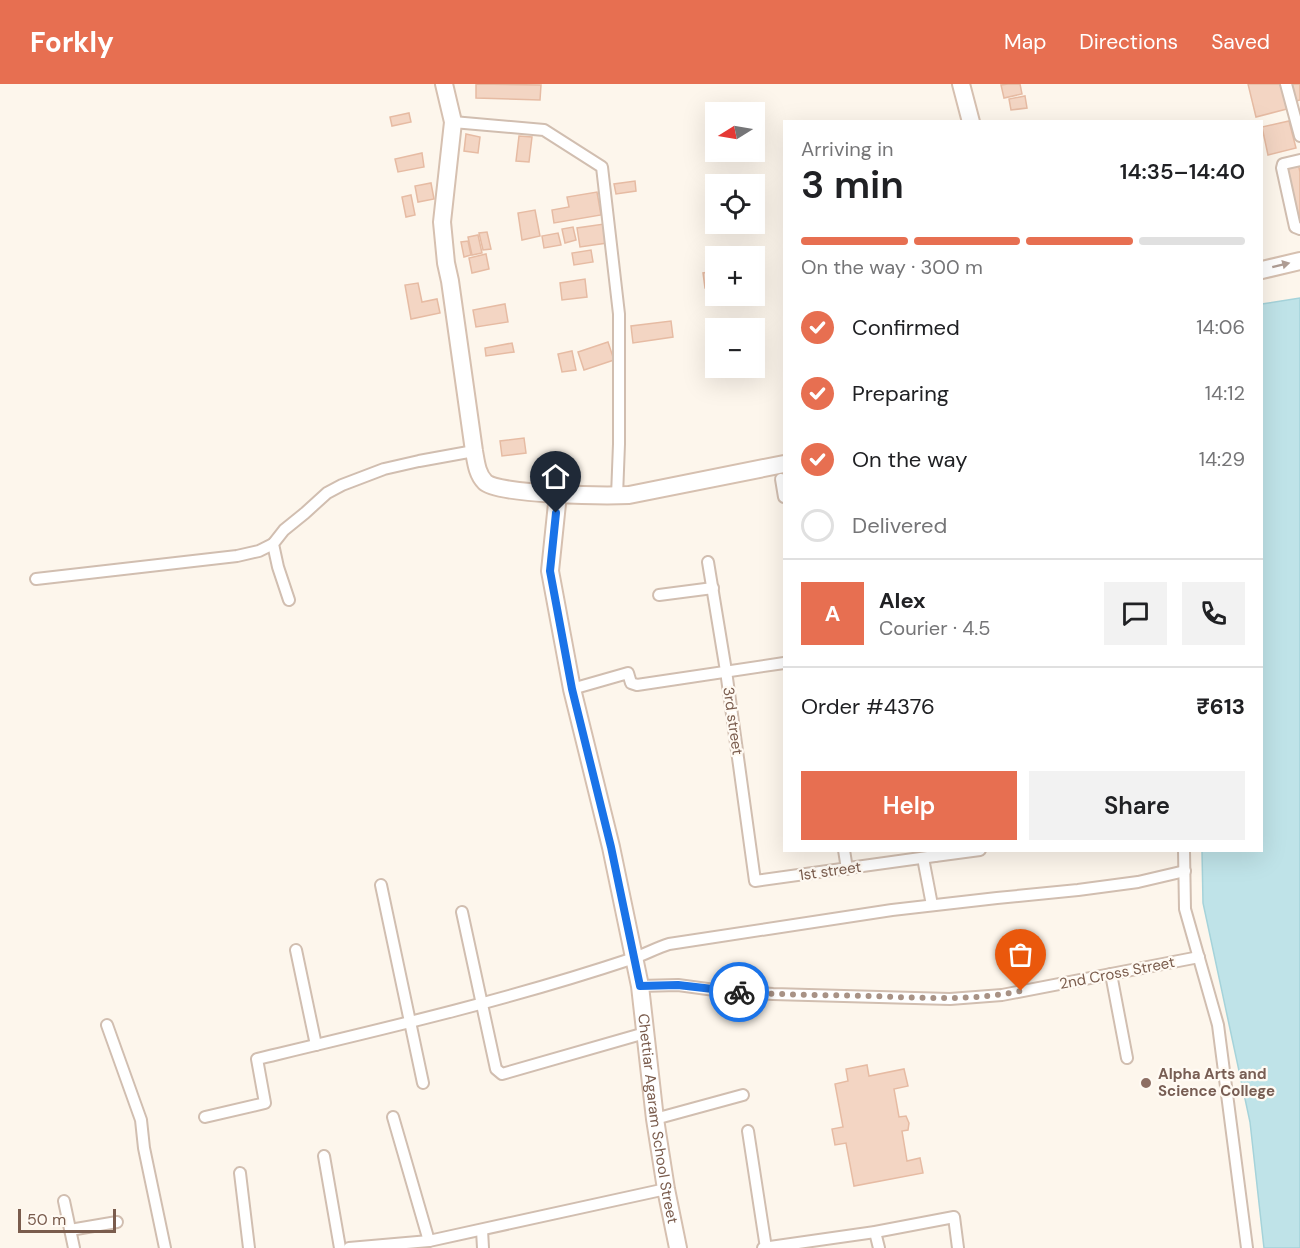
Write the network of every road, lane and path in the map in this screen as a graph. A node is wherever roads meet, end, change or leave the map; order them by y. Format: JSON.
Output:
{"nodes":[{"id":1,"x":444,"y":84,"type":"edge"},
{"id":2,"x":961,"y":84,"type":"edge"},
{"id":3,"x":1286,"y":84,"type":"edge"},
{"id":4,"x":970,"y":120,"type":"edge"},
{"id":5,"x":453,"y":122,"type":"junction"},
{"id":6,"x":1300,"y":136,"type":"edge"},
{"id":7,"x":1300,"y":160,"type":"edge"},
{"id":8,"x":1300,"y":229,"type":"edge"},
{"id":9,"x":1300,"y":261,"type":"edge"},
{"id":10,"x":1263,"y":270,"type":"edge"},
{"id":11,"x":474,"y":451,"type":"junction"},
{"id":12,"x":783,"y":471,"type":"edge"},
{"id":13,"x":558,"y":494,"type":"junction"},
{"id":14,"x":617,"y":496,"type":"junction"},
{"id":15,"x":273,"y":544,"type":"junction"},
{"id":16,"x":708,"y":562,"type":"dead end"},
{"id":17,"x":36,"y":579,"type":"dead end"},
{"id":18,"x":713,"y":588,"type":"junction"},
{"id":19,"x":659,"y":595,"type":"dead end"},
{"id":20,"x":288,"y":600,"type":"dead end"},
{"id":21,"x":783,"y":663,"type":"edge"},
{"id":22,"x":726,"y":672,"type":"junction"},
{"id":23,"x":572,"y":689,"type":"junction"},
{"id":24,"x":844,"y":852,"type":"edge"},
{"id":25,"x":949,"y":852,"type":"edge"},
{"id":26,"x":1184,"y":852,"type":"edge"},
{"id":27,"x":934,"y":853,"type":"edge"},
{"id":28,"x":923,"y":858,"type":"junction"},
{"id":29,"x":847,"y":868,"type":"junction"},
{"id":30,"x":1185,"y":871,"type":"junction"},
{"id":31,"x":755,"y":880,"type":"joint"},
{"id":32,"x":381,"y":885,"type":"dead end"},
{"id":33,"x":932,"y":905,"type":"junction"},
{"id":34,"x":462,"y":912,"type":"dead end"},
{"id":35,"x":296,"y":950,"type":"dead end"},
{"id":36,"x":1199,"y":957,"type":"junction"},
{"id":37,"x":634,"y":958,"type":"junction"},
{"id":38,"x":1111,"y":974,"type":"junction"},
{"id":39,"x":640,"y":986,"type":"junction"},
{"id":40,"x":482,"y":1005,"type":"junction"},
{"id":41,"x":410,"y":1022,"type":"junction"},
{"id":42,"x":107,"y":1025,"type":"dead end"},
{"id":43,"x":645,"y":1033,"type":"junction"},
{"id":44,"x":316,"y":1045,"type":"junction"},
{"id":45,"x":1127,"y":1058,"type":"dead end"},
{"id":46,"x":423,"y":1083,"type":"dead end"},
{"id":47,"x":743,"y":1095,"type":"dead end"},
{"id":48,"x":205,"y":1117,"type":"dead end"},
{"id":49,"x":393,"y":1117,"type":"dead end"},
{"id":50,"x":655,"y":1119,"type":"junction"},
{"id":51,"x":748,"y":1131,"type":"dead end"},
{"id":52,"x":324,"y":1156,"type":"dead end"},
{"id":53,"x":240,"y":1173,"type":"dead end"},
{"id":54,"x":666,"y":1189,"type":"junction"},
{"id":55,"x":64,"y":1201,"type":"dead end"},
{"id":56,"x":117,"y":1222,"type":"dead end"},
{"id":57,"x":70,"y":1230,"type":"junction"},
{"id":58,"x":482,"y":1230,"type":"junction"},
{"id":59,"x":876,"y":1232,"type":"junction"},
{"id":60,"x":429,"y":1241,"type":"junction"},
{"id":61,"x":399,"y":1246,"type":"edge"},
{"id":62,"x":74,"y":1248,"type":"edge"},
{"id":63,"x":165,"y":1248,"type":"edge"},
{"id":64,"x":249,"y":1248,"type":"edge"},
{"id":65,"x":340,"y":1248,"type":"edge"},
{"id":66,"x":349,"y":1248,"type":"edge"},
{"id":67,"x":483,"y":1248,"type":"edge"},
{"id":68,"x":678,"y":1248,"type":"edge"},
{"id":69,"x":765,"y":1248,"type":"edge"},
{"id":70,"x":879,"y":1248,"type":"edge"},
{"id":71,"x":958,"y":1248,"type":"edge"},
{"id":72,"x":1247,"y":1248,"type":"edge"}],
"edges":[{"from":1,"to":5,"type":"street"},
{"from":2,"to":4,"type":"street"},
{"from":3,"to":6,"type":"street"},
{"from":5,"to":11,"type":"street"},
{"from":5,"to":14,"type":"street"},
{"from":7,"to":8,"type":"street"},
{"from":10,"to":9,"type":"street","one_way":true},
{"from":11,"to":13,"type":"street"},
{"from":11,"to":15,"type":"street"},
{"from":12,"to":14,"type":"street"},
{"from":13,"to":14,"type":"street"},
{"from":13,"to":23,"type":"street","name":"Chettiar Agaram School Street"},
{"from":15,"to":17,"type":"street"},
{"from":15,"to":20,"type":"street"},
{"from":16,"to":18,"type":"street","name":"3rd street"},
{"from":18,"to":19,"type":"street"},
{"from":18,"to":22,"type":"street","name":"3rd street"},
{"from":21,"to":22,"type":"street"},
{"from":22,"to":23,"type":"street"},
{"from":22,"to":31,"type":"street","name":"3rd street"},
{"from":23,"to":37,"type":"street","name":"Chettiar Agaram School Street"},
{"from":24,"to":29,"type":"street"},
{"from":25,"to":27,"type":"street","name":"1st street"},
{"from":26,"to":30,"type":"street"},
{"from":27,"to":28,"type":"street","name":"1st street"},
{"from":28,"to":29,"type":"street","name":"1st street"},
{"from":28,"to":33,"type":"street"},
{"from":29,"to":31,"type":"street","name":"1st street"},
{"from":30,"to":33,"type":"street"},
{"from":30,"to":36,"type":"street"},
{"from":32,"to":41,"type":"street"},
{"from":33,"to":37,"type":"street"},
{"from":34,"to":40,"type":"street"},
{"from":35,"to":44,"type":"street"},
{"from":36,"to":38,"type":"street","name":"2nd Cross Street"},
{"from":36,"to":72,"type":"street"},
{"from":37,"to":39,"type":"street","name":"Chettiar Agaram School Street"},
{"from":37,"to":40,"type":"street"},
{"from":38,"to":39,"type":"street","name":"2nd Cross Street"},
{"from":38,"to":45,"type":"street"},
{"from":39,"to":43,"type":"street","name":"Chettiar Agaram School Street"},
{"from":40,"to":41,"type":"street"},
{"from":40,"to":43,"type":"street"},
{"from":41,"to":44,"type":"street"},
{"from":41,"to":46,"type":"street"},
{"from":42,"to":63,"type":"street"},
{"from":43,"to":50,"type":"street","name":"Chettiar Agaram School Street"},
{"from":44,"to":48,"type":"street"},
{"from":47,"to":50,"type":"street"},
{"from":49,"to":60,"type":"street"},
{"from":50,"to":54,"type":"street","name":"Chettiar Agaram School Street"},
{"from":51,"to":69,"type":"street"},
{"from":52,"to":65,"type":"street"},
{"from":53,"to":64,"type":"street"},
{"from":54,"to":58,"type":"street"},
{"from":54,"to":68,"type":"street","name":"Chettiar Agaram School Street"},
{"from":55,"to":57,"type":"street"},
{"from":56,"to":57,"type":"street"},
{"from":57,"to":62,"type":"street"},
{"from":58,"to":60,"type":"street"},
{"from":58,"to":67,"type":"street"},
{"from":59,"to":69,"type":"street"},
{"from":59,"to":70,"type":"street"},
{"from":59,"to":71,"type":"street"},
{"from":60,"to":61,"type":"street"},
{"from":61,"to":66,"type":"street"}]}
